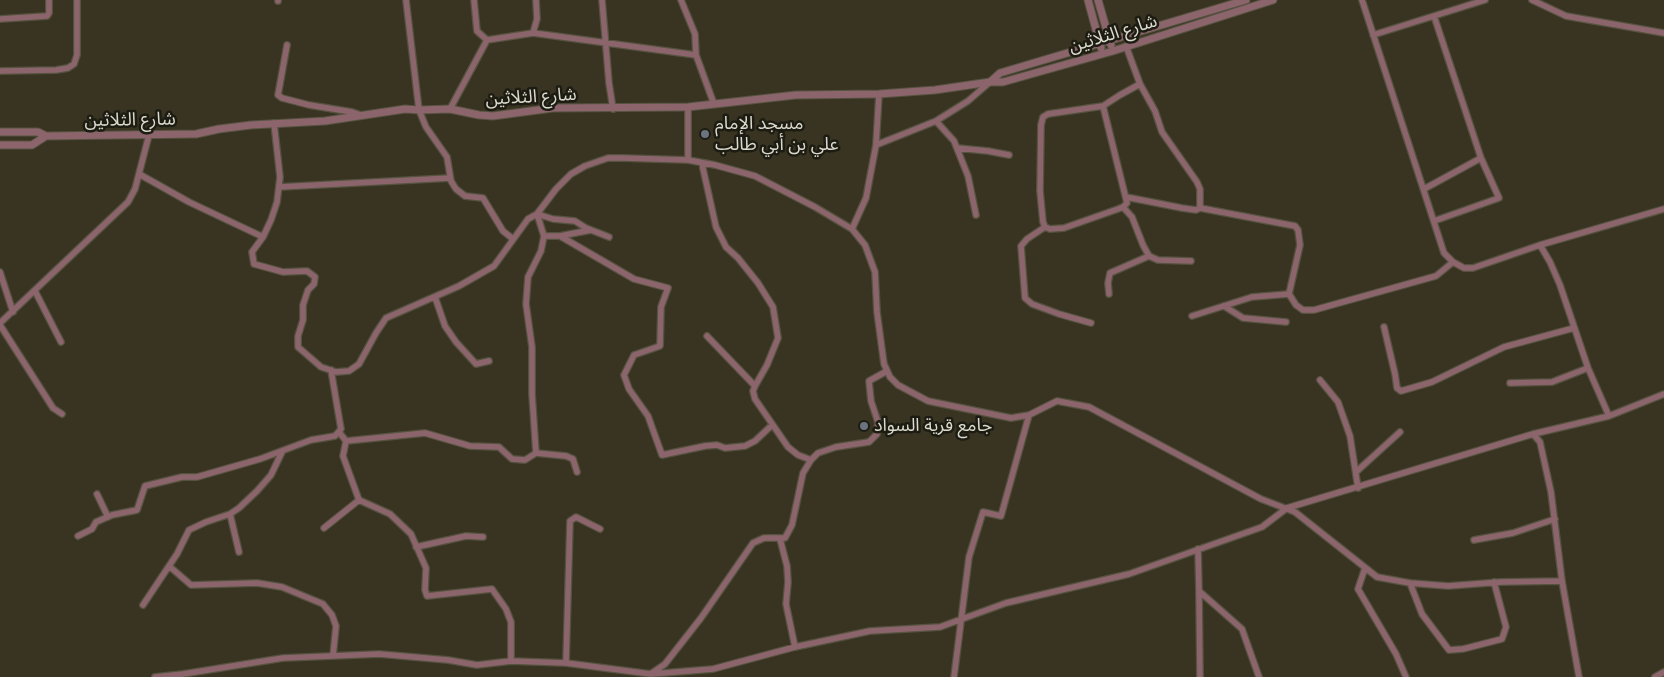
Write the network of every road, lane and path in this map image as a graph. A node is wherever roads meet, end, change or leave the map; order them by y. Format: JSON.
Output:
{"nodes":[{"id":1,"x":49,"y":0,"type":"edge"},
{"id":2,"x":77,"y":0,"type":"edge"},
{"id":3,"x":406,"y":0,"type":"edge"},
{"id":4,"x":474,"y":0,"type":"edge"},
{"id":5,"x":536,"y":0,"type":"edge"},
{"id":6,"x":602,"y":0,"type":"edge"},
{"id":7,"x":681,"y":0,"type":"edge"},
{"id":8,"x":1088,"y":0,"type":"edge"},
{"id":9,"x":1098,"y":0,"type":"edge"},
{"id":10,"x":1273,"y":0,"type":"edge"},
{"id":11,"x":1362,"y":0,"type":"edge"},
{"id":12,"x":1485,"y":0,"type":"edge"},
{"id":13,"x":1532,"y":0,"type":"edge"},
{"id":14,"x":1243,"y":3,"type":"edge"},
{"id":15,"x":1434,"y":16,"type":"junction"},
{"id":16,"x":0,"y":20,"type":"edge"},
{"id":17,"x":533,"y":33,"type":"junction"},
{"id":18,"x":1664,"y":33,"type":"edge"},
{"id":19,"x":1373,"y":35,"type":"junction"},
{"id":20,"x":487,"y":40,"type":"junction"},
{"id":21,"x":1110,"y":41,"type":"junction"},
{"id":22,"x":606,"y":44,"type":"junction"},
{"id":23,"x":1100,"y":44,"type":"junction"},
{"id":24,"x":287,"y":45,"type":"dead end"},
{"id":25,"x":1126,"y":46,"type":"junction"},
{"id":26,"x":1113,"y":51,"type":"junction"},
{"id":27,"x":1103,"y":53,"type":"junction"},
{"id":28,"x":696,"y":55,"type":"junction"},
{"id":29,"x":0,"y":71,"type":"edge"},
{"id":30,"x":990,"y":82,"type":"junction"},
{"id":31,"x":1140,"y":84,"type":"junction"},
{"id":32,"x":878,"y":94,"type":"junction"},
{"id":33,"x":714,"y":104,"type":"junction"},
{"id":34,"x":1103,"y":106,"type":"junction"},
{"id":35,"x":688,"y":107,"type":"junction"},
{"id":36,"x":613,"y":108,"type":"junction"},
{"id":37,"x":450,"y":109,"type":"junction"},
{"id":38,"x":419,"y":110,"type":"junction"},
{"id":39,"x":363,"y":115,"type":"junction"},
{"id":40,"x":936,"y":121,"type":"junction"},
{"id":41,"x":274,"y":123,"type":"junction"},
{"id":42,"x":0,"y":132,"type":"edge"},
{"id":43,"x":149,"y":135,"type":"junction"},
{"id":44,"x":46,"y":136,"type":"junction"},
{"id":45,"x":0,"y":145,"type":"edge"},
{"id":46,"x":876,"y":145,"type":"junction"},
{"id":47,"x":957,"y":148,"type":"junction"},
{"id":48,"x":1009,"y":155,"type":"dead end"},
{"id":49,"x":1481,"y":158,"type":"junction"},
{"id":50,"x":688,"y":160,"type":"junction"},
{"id":51,"x":702,"y":164,"type":"junction"},
{"id":52,"x":140,"y":174,"type":"junction"},
{"id":53,"x":450,"y":178,"type":"junction"},
{"id":54,"x":279,"y":187,"type":"junction"},
{"id":55,"x":1424,"y":189,"type":"junction"},
{"id":56,"x":1126,"y":197,"type":"junction"},
{"id":57,"x":1124,"y":207,"type":"junction"},
{"id":58,"x":1200,"y":208,"type":"junction"},
{"id":59,"x":1664,"y":209,"type":"edge"},
{"id":60,"x":537,"y":214,"type":"junction"},
{"id":61,"x":976,"y":215,"type":"dead end"},
{"id":62,"x":1434,"y":220,"type":"junction"},
{"id":63,"x":1046,"y":227,"type":"junction"},
{"id":64,"x":852,"y":229,"type":"junction"},
{"id":65,"x":591,"y":230,"type":"junction"},
{"id":66,"x":544,"y":236,"type":"junction"},
{"id":67,"x":560,"y":236,"type":"junction"},
{"id":68,"x":263,"y":237,"type":"junction"},
{"id":69,"x":610,"y":237,"type":"dead end"},
{"id":70,"x":513,"y":239,"type":"junction"},
{"id":71,"x":1540,"y":245,"type":"junction"},
{"id":72,"x":1149,"y":256,"type":"junction"},
{"id":73,"x":1191,"y":261,"type":"dead end"},
{"id":74,"x":1453,"y":262,"type":"junction"},
{"id":75,"x":0,"y":272,"type":"edge"},
{"id":76,"x":36,"y":291,"type":"junction"},
{"id":77,"x":1109,"y":294,"type":"dead end"},
{"id":78,"x":1289,"y":294,"type":"junction"},
{"id":79,"x":435,"y":297,"type":"junction"},
{"id":80,"x":1224,"y":306,"type":"junction"},
{"id":81,"x":13,"y":312,"type":"junction"},
{"id":82,"x":1192,"y":316,"type":"dead end"},
{"id":83,"x":1286,"y":322,"type":"dead end"},
{"id":84,"x":1091,"y":323,"type":"dead end"},
{"id":85,"x":0,"y":324,"type":"edge"},
{"id":86,"x":1384,"y":327,"type":"dead end"},
{"id":87,"x":1574,"y":328,"type":"junction"},
{"id":88,"x":707,"y":336,"type":"dead end"},
{"id":89,"x":61,"y":342,"type":"dead end"},
{"id":90,"x":489,"y":361,"type":"dead end"},
{"id":91,"x":1588,"y":368,"type":"junction"},
{"id":92,"x":331,"y":370,"type":"junction"},
{"id":93,"x":887,"y":371,"type":"junction"},
{"id":94,"x":1320,"y":380,"type":"dead end"},
{"id":95,"x":1510,"y":383,"type":"dead end"},
{"id":96,"x":755,"y":386,"type":"junction"},
{"id":97,"x":1664,"y":394,"type":"edge"},
{"id":98,"x":62,"y":414,"type":"dead end"},
{"id":99,"x":1029,"y":414,"type":"junction"},
{"id":100,"x":1609,"y":416,"type":"junction"},
{"id":101,"x":772,"y":425,"type":"junction"},
{"id":102,"x":339,"y":432,"type":"junction"},
{"id":103,"x":1400,"y":432,"type":"dead end"},
{"id":104,"x":1533,"y":434,"type":"junction"},
{"id":105,"x":346,"y":441,"type":"junction"},
{"id":106,"x":282,"y":452,"type":"junction"},
{"id":107,"x":536,"y":453,"type":"junction"},
{"id":108,"x":811,"y":460,"type":"junction"},
{"id":109,"x":577,"y":472,"type":"dead end"},
{"id":110,"x":1356,"y":472,"type":"junction"},
{"id":111,"x":1358,"y":488,"type":"junction"},
{"id":112,"x":97,"y":494,"type":"dead end"},
{"id":113,"x":359,"y":500,"type":"junction"},
{"id":114,"x":1288,"y":508,"type":"junction"},
{"id":115,"x":230,"y":514,"type":"junction"},
{"id":116,"x":108,"y":517,"type":"junction"},
{"id":117,"x":1555,"y":519,"type":"junction"},
{"id":118,"x":324,"y":528,"type":"dead end"},
{"id":119,"x":600,"y":528,"type":"dead end"},
{"id":120,"x":78,"y":536,"type":"dead end"},
{"id":121,"x":483,"y":537,"type":"dead end"},
{"id":122,"x":780,"y":539,"type":"junction"},
{"id":123,"x":1474,"y":540,"type":"dead end"},
{"id":124,"x":416,"y":547,"type":"junction"},
{"id":125,"x":1198,"y":550,"type":"junction"},
{"id":126,"x":239,"y":552,"type":"dead end"},
{"id":127,"x":169,"y":566,"type":"junction"},
{"id":128,"x":1365,"y":568,"type":"junction"},
{"id":129,"x":1562,"y":581,"type":"junction"},
{"id":130,"x":1494,"y":582,"type":"junction"},
{"id":131,"x":1410,"y":583,"type":"junction"},
{"id":132,"x":1199,"y":591,"type":"junction"},
{"id":133,"x":143,"y":605,"type":"dead end"},
{"id":134,"x":962,"y":619,"type":"junction"},
{"id":135,"x":795,"y":647,"type":"junction"},
{"id":136,"x":334,"y":656,"type":"junction"},
{"id":137,"x":511,"y":661,"type":"junction"},
{"id":138,"x":566,"y":663,"type":"junction"},
{"id":139,"x":1664,"y":672,"type":"edge"},
{"id":140,"x":649,"y":675,"type":"edge"},
{"id":141,"x":155,"y":677,"type":"edge"},
{"id":142,"x":954,"y":677,"type":"edge"},
{"id":143,"x":1200,"y":677,"type":"edge"},
{"id":144,"x":1259,"y":677,"type":"edge"},
{"id":145,"x":1406,"y":677,"type":"edge"},
{"id":146,"x":1579,"y":677,"type":"edge"},
{"id":147,"x":1655,"y":677,"type":"edge"}],
"edges":[{"from":1,"to":16,"type":"street"},
{"from":2,"to":29,"type":"street"},
{"from":3,"to":38,"type":"street"},
{"from":4,"to":20,"type":"street"},
{"from":5,"to":17,"type":"street"},
{"from":6,"to":22,"type":"street"},
{"from":7,"to":28,"type":"street"},
{"from":8,"to":23,"type":"street"},
{"from":9,"to":21,"type":"street"},
{"from":10,"to":14,"type":"street","name":"شارع الثلاثين"},
{"from":11,"to":19,"type":"street"},
{"from":12,"to":15,"type":"street"},
{"from":13,"to":18,"type":"street"},
{"from":14,"to":21,"type":"street","name":"شارع الثلاثين"},
{"from":14,"to":25,"type":"street","name":"شارع الثلاثين"},
{"from":15,"to":19,"type":"street"},
{"from":15,"to":49,"type":"street"},
{"from":17,"to":20,"type":"street"},
{"from":17,"to":22,"type":"street"},
{"from":19,"to":55,"type":"street"},
{"from":20,"to":37,"type":"street"},
{"from":21,"to":23,"type":"street","name":"شارع الثلاثين"},
{"from":21,"to":26,"type":"street"},
{"from":22,"to":28,"type":"street"},
{"from":22,"to":36,"type":"street"},
{"from":23,"to":27,"type":"street"},
{"from":23,"to":30,"type":"street","name":"شارع الثلاثين"},
{"from":24,"to":39,"type":"street"},
{"from":25,"to":26,"type":"street","name":"شارع الثلاثين"},
{"from":25,"to":31,"type":"street"},
{"from":26,"to":27,"type":"street","name":"شارع الثلاثين"},
{"from":27,"to":30,"type":"street","name":"شارع الثلاثين"},
{"from":28,"to":33,"type":"street"},
{"from":30,"to":32,"type":"street","name":"شارع الثلاثين"},
{"from":30,"to":40,"type":"street"},
{"from":31,"to":34,"type":"street"},
{"from":31,"to":58,"type":"street"},
{"from":32,"to":33,"type":"street","name":"شارع الثلاثين"},
{"from":32,"to":46,"type":"street"},
{"from":33,"to":35,"type":"street","name":"شارع الثلاثين"},
{"from":34,"to":56,"type":"street"},
{"from":34,"to":63,"type":"street"},
{"from":35,"to":36,"type":"street","name":"شارع الثلاثين"},
{"from":35,"to":50,"type":"street"},
{"from":36,"to":37,"type":"street","name":"شارع الثلاثين"},
{"from":37,"to":38,"type":"street","name":"شارع الثلاثين"},
{"from":38,"to":39,"type":"street","name":"شارع الثلاثين"},
{"from":38,"to":53,"type":"street"},
{"from":39,"to":41,"type":"street","name":"شارع الثلاثين"},
{"from":40,"to":46,"type":"street"},
{"from":40,"to":47,"type":"street"},
{"from":41,"to":43,"type":"street","name":"شارع الثلاثين"},
{"from":41,"to":54,"type":"street"},
{"from":42,"to":44,"type":"street","name":"شارع الثلاثين"},
{"from":43,"to":44,"type":"street","name":"شارع الثلاثين"},
{"from":43,"to":52,"type":"street"},
{"from":44,"to":45,"type":"street","name":"شارع الثلاثين"},
{"from":46,"to":64,"type":"street"},
{"from":47,"to":48,"type":"street"},
{"from":47,"to":61,"type":"street"},
{"from":49,"to":55,"type":"street"},
{"from":49,"to":62,"type":"street"},
{"from":50,"to":51,"type":"street"},
{"from":50,"to":60,"type":"street"},
{"from":51,"to":64,"type":"street"},
{"from":51,"to":96,"type":"street"},
{"from":52,"to":68,"type":"street"},
{"from":52,"to":76,"type":"street"},
{"from":53,"to":54,"type":"street"},
{"from":53,"to":70,"type":"street"},
{"from":54,"to":68,"type":"street"},
{"from":55,"to":62,"type":"street"},
{"from":56,"to":57,"type":"street"},
{"from":56,"to":58,"type":"street"},
{"from":57,"to":63,"type":"street"},
{"from":57,"to":72,"type":"street"},
{"from":58,"to":78,"type":"street"},
{"from":59,"to":71,"type":"street"},
{"from":60,"to":65,"type":"street"},
{"from":60,"to":66,"type":"street"},
{"from":60,"to":70,"type":"street"},
{"from":62,"to":74,"type":"street"},
{"from":63,"to":84,"type":"street"},
{"from":64,"to":93,"type":"street"},
{"from":65,"to":67,"type":"street"},
{"from":65,"to":69,"type":"street"},
{"from":66,"to":67,"type":"street"},
{"from":66,"to":107,"type":"street"},
{"from":67,"to":101,"type":"street"},
{"from":68,"to":92,"type":"street"},
{"from":70,"to":79,"type":"street"},
{"from":71,"to":74,"type":"street"},
{"from":71,"to":87,"type":"street"},
{"from":72,"to":73,"type":"street"},
{"from":72,"to":77,"type":"street"},
{"from":74,"to":78,"type":"street"},
{"from":75,"to":81,"type":"street"},
{"from":76,"to":81,"type":"street"},
{"from":76,"to":89,"type":"street"},
{"from":78,"to":80,"type":"street"},
{"from":79,"to":90,"type":"street"},
{"from":79,"to":92,"type":"street"},
{"from":80,"to":82,"type":"street"},
{"from":80,"to":83,"type":"street"},
{"from":81,"to":85,"type":"street"},
{"from":85,"to":98,"type":"street"},
{"from":86,"to":87,"type":"street"},
{"from":87,"to":91,"type":"street"},
{"from":88,"to":96,"type":"street"},
{"from":91,"to":95,"type":"street"},
{"from":91,"to":100,"type":"street"},
{"from":92,"to":102,"type":"street"},
{"from":93,"to":99,"type":"street"},
{"from":93,"to":108,"type":"street"},
{"from":94,"to":110,"type":"street"},
{"from":96,"to":101,"type":"street"},
{"from":97,"to":100,"type":"street"},
{"from":99,"to":114,"type":"street"},
{"from":99,"to":134,"type":"street"},
{"from":100,"to":104,"type":"street"},
{"from":101,"to":108,"type":"street"},
{"from":102,"to":105,"type":"street"},
{"from":102,"to":106,"type":"street"},
{"from":103,"to":110,"type":"street"},
{"from":104,"to":111,"type":"street"},
{"from":104,"to":117,"type":"street"},
{"from":105,"to":107,"type":"street"},
{"from":105,"to":113,"type":"street"},
{"from":106,"to":115,"type":"street"},
{"from":106,"to":116,"type":"street"},
{"from":107,"to":109,"type":"street"},
{"from":108,"to":122,"type":"street"},
{"from":110,"to":111,"type":"street"},
{"from":111,"to":114,"type":"street"},
{"from":112,"to":116,"type":"street"},
{"from":113,"to":118,"type":"street"},
{"from":113,"to":124,"type":"street"},
{"from":114,"to":125,"type":"street"},
{"from":114,"to":128,"type":"street"},
{"from":115,"to":126,"type":"street"},
{"from":115,"to":127,"type":"street"},
{"from":116,"to":120,"type":"street"},
{"from":117,"to":123,"type":"street"},
{"from":117,"to":129,"type":"street"},
{"from":119,"to":138,"type":"street"},
{"from":121,"to":124,"type":"street"},
{"from":122,"to":135,"type":"street"},
{"from":122,"to":140,"type":"street"},
{"from":124,"to":137,"type":"street"},
{"from":125,"to":132,"type":"street"},
{"from":125,"to":134,"type":"street"},
{"from":127,"to":133,"type":"street"},
{"from":127,"to":136,"type":"street"},
{"from":128,"to":131,"type":"street"},
{"from":128,"to":145,"type":"street"},
{"from":129,"to":130,"type":"street"},
{"from":129,"to":146,"type":"street"},
{"from":130,"to":131,"type":"street"},
{"from":130,"to":131,"type":"street"},
{"from":132,"to":143,"type":"street"},
{"from":132,"to":144,"type":"street"},
{"from":134,"to":135,"type":"street"},
{"from":134,"to":142,"type":"street"},
{"from":135,"to":140,"type":"street"},
{"from":136,"to":137,"type":"street"},
{"from":136,"to":141,"type":"street"},
{"from":137,"to":138,"type":"street"},
{"from":138,"to":140,"type":"street"},
{"from":139,"to":147,"type":"street"}]}
